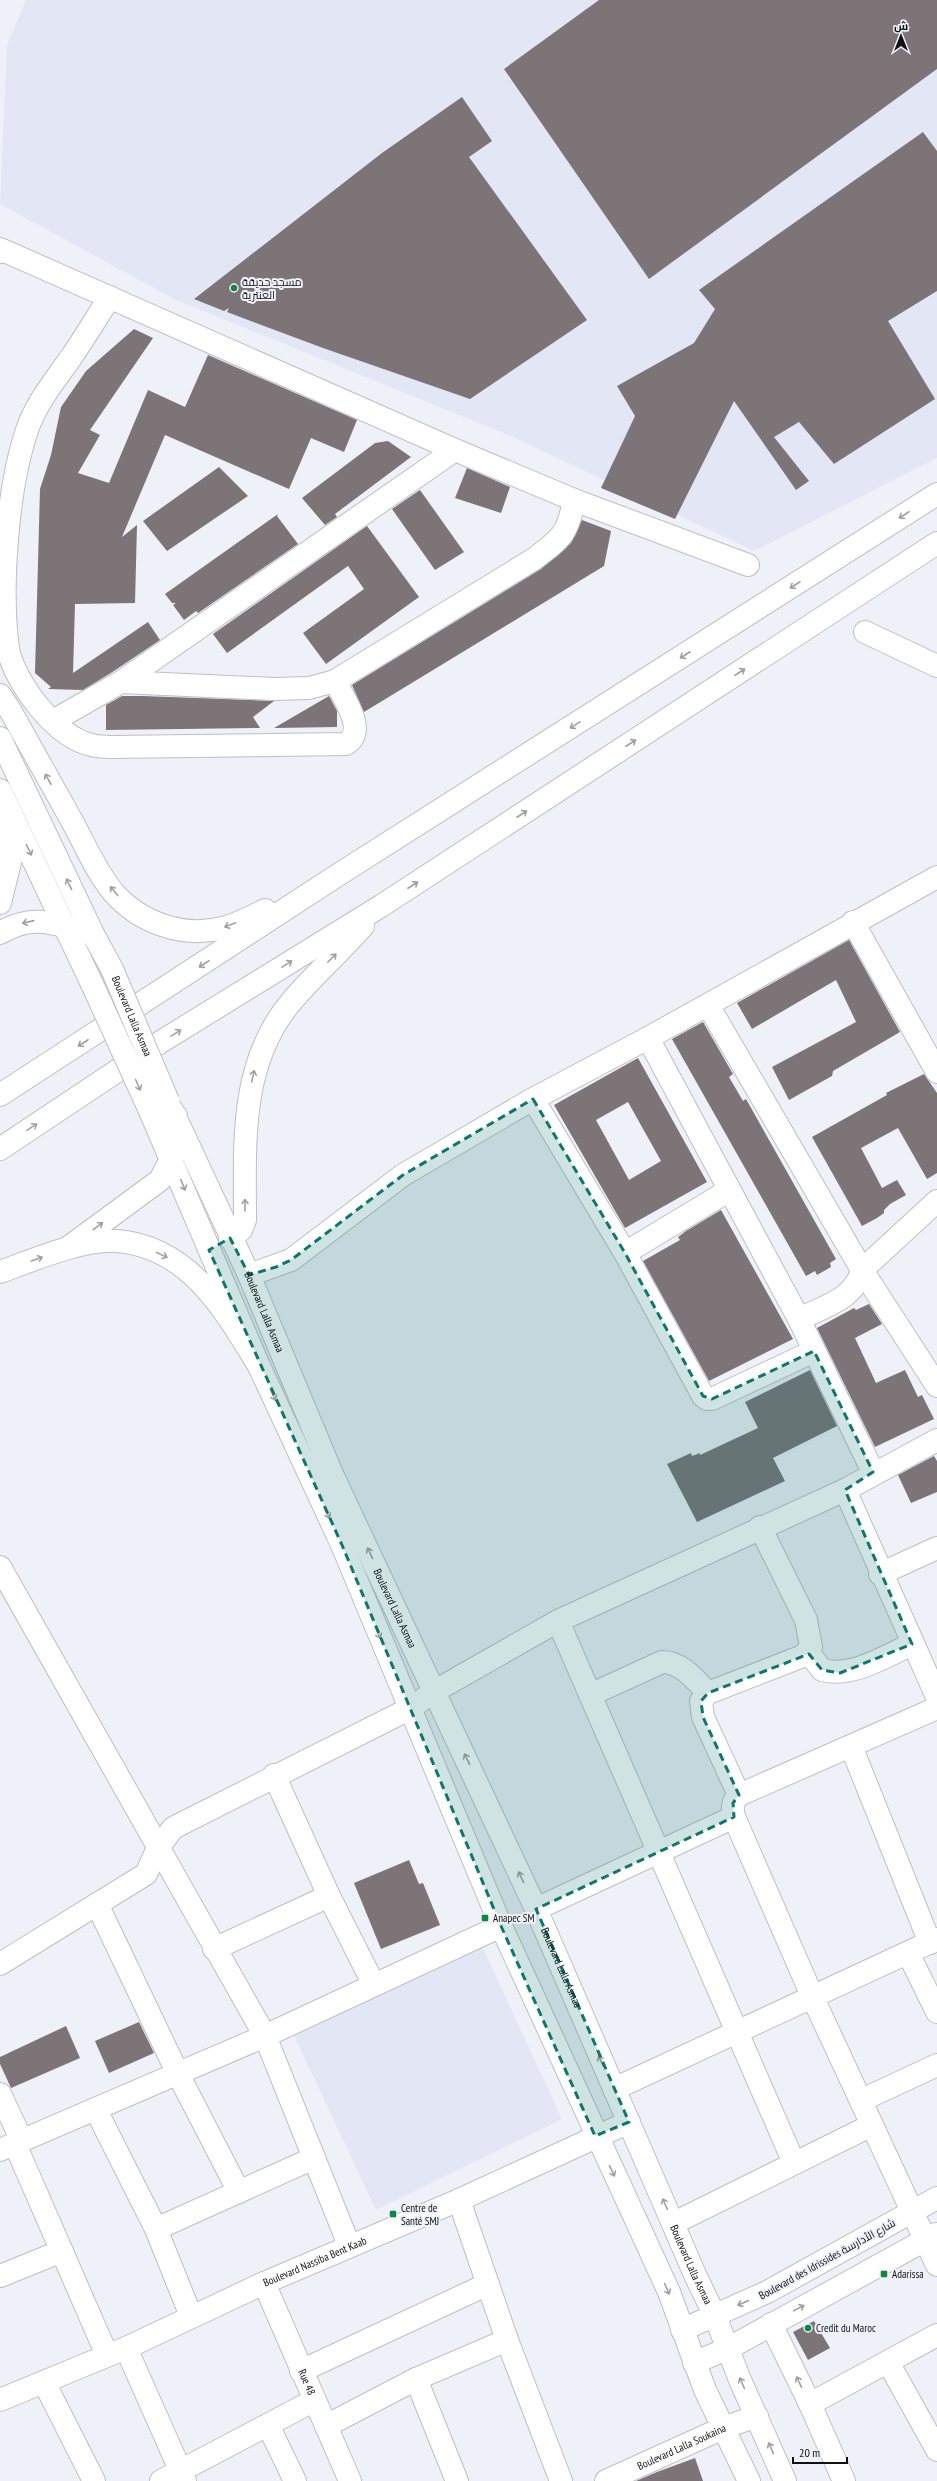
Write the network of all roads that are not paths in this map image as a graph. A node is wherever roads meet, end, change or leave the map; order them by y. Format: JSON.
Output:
{"nodes":[{"id":1,"x":1,"y":250,"type":"edge"},
{"id":2,"x":110,"y":297,"type":"junction"},
{"id":3,"x":455,"y":450,"type":"junction"},
{"id":4,"x":937,"y":494,"type":"edge"},
{"id":5,"x":574,"y":500,"type":"junction"},
{"id":6,"x":937,"y":543,"type":"edge"},
{"id":7,"x":748,"y":565,"type":"dead end"},
{"id":8,"x":865,"y":632,"type":"dead end"},
{"id":9,"x":937,"y":666,"type":"edge"},
{"id":10,"x":335,"y":681,"type":"junction"},
{"id":11,"x":121,"y":682,"type":"junction"},
{"id":12,"x":0,"y":695,"type":"edge"},
{"id":13,"x":53,"y":721,"type":"junction"},
{"id":14,"x":0,"y":738,"type":"edge"},
{"id":15,"x":0,"y":790,"type":"edge"},
{"id":16,"x":11,"y":814,"type":"junction"},
{"id":17,"x":342,"y":873,"type":"junction"},
{"id":18,"x":937,"y":877,"type":"edge"},
{"id":19,"x":0,"y":903,"type":"edge"},
{"id":20,"x":381,"y":906,"type":"junction"},
{"id":21,"x":853,"y":922,"type":"junction"},
{"id":22,"x":65,"y":927,"type":"junction"},
{"id":23,"x":0,"y":932,"type":"edge"},
{"id":24,"x":93,"y":934,"type":"junction"},
{"id":25,"x":708,"y":1005,"type":"junction"},
{"id":26,"x":648,"y":1038,"type":"junction"},
{"id":27,"x":937,"y":1072,"type":"edge"},
{"id":28,"x":0,"y":1096,"type":"edge"},
{"id":29,"x":533,"y":1099,"type":"junction"},
{"id":30,"x":165,"y":1110,"type":"junction"},
{"id":31,"x":0,"y":1149,"type":"edge"},
{"id":32,"x":172,"y":1157,"type":"junction"},
{"id":33,"x":728,"y":1191,"type":"junction"},
{"id":34,"x":937,"y":1202,"type":"edge"},
{"id":35,"x":230,"y":1238,"type":"junction"},
{"id":36,"x":67,"y":1248,"type":"junction"},
{"id":37,"x":209,"y":1250,"type":"junction"},
{"id":38,"x":625,"y":1253,"type":"junction"},
{"id":39,"x":862,"y":1270,"type":"junction"},
{"id":40,"x":0,"y":1272,"type":"edge"},
{"id":41,"x":249,"y":1275,"type":"junction"},
{"id":42,"x":799,"y":1319,"type":"junction"},
{"id":43,"x":814,"y":1350,"type":"junction"},
{"id":44,"x":259,"y":1366,"type":"junction"},
{"id":45,"x":937,"y":1386,"type":"edge"},
{"id":46,"x":937,"y":1440,"type":"edge"},
{"id":47,"x":873,"y":1472,"type":"junction"},
{"id":48,"x":844,"y":1490,"type":"junction"},
{"id":49,"x":760,"y":1527,"type":"junction"},
{"id":50,"x":936,"y":1550,"type":"edge"},
{"id":51,"x":0,"y":1567,"type":"edge"},
{"id":52,"x":880,"y":1574,"type":"junction"},
{"id":53,"x":558,"y":1621,"type":"junction"},
{"id":54,"x":912,"y":1644,"type":"junction"},
{"id":55,"x":808,"y":1652,"type":"junction"},
{"id":56,"x":435,"y":1691,"type":"junction"},
{"id":57,"x":708,"y":1693,"type":"junction"},
{"id":58,"x":590,"y":1696,"type":"junction"},
{"id":59,"x":937,"y":1696,"type":"edge"},
{"id":60,"x":937,"y":1708,"type":"edge"},
{"id":61,"x":409,"y":1709,"type":"junction"},
{"id":62,"x":851,"y":1746,"type":"junction"},
{"id":63,"x":274,"y":1775,"type":"junction"},
{"id":64,"x":739,"y":1795,"type":"junction"},
{"id":65,"x":734,"y":1817,"type":"junction"},
{"id":66,"x":158,"y":1848,"type":"junction"},
{"id":67,"x":658,"y":1852,"type":"junction"},
{"id":68,"x":329,"y":1896,"type":"junction"},
{"id":69,"x":98,"y":1904,"type":"junction"},
{"id":70,"x":536,"y":1909,"type":"junction"},
{"id":71,"x":501,"y":1926,"type":"junction"},
{"id":72,"x":934,"y":1941,"type":"edge"},
{"id":73,"x":214,"y":1950,"type":"junction"},
{"id":74,"x":908,"y":1953,"type":"junction"},
{"id":75,"x":0,"y":1964,"type":"edge"},
{"id":76,"x":374,"y":1985,"type":"junction"},
{"id":77,"x":813,"y":1998,"type":"junction"},
{"id":78,"x":937,"y":2012,"type":"edge"},
{"id":79,"x":738,"y":2033,"type":"junction"},
{"id":80,"x":265,"y":2036,"type":"junction"},
{"id":81,"x":937,"y":2065,"type":"edge"},
{"id":82,"x":178,"y":2074,"type":"junction"},
{"id":83,"x":614,"y":2089,"type":"junction"},
{"id":84,"x":0,"y":2094,"type":"edge"},
{"id":85,"x":862,"y":2100,"type":"junction"},
{"id":86,"x":96,"y":2110,"type":"junction"},
{"id":87,"x":630,"y":2122,"type":"junction"},
{"id":88,"x":872,"y":2124,"type":"junction"},
{"id":89,"x":595,"y":2136,"type":"junction"},
{"id":90,"x":12,"y":2145,"type":"edge"},
{"id":91,"x":314,"y":2158,"type":"junction"},
{"id":92,"x":794,"y":2163,"type":"junction"},
{"id":93,"x":240,"y":2192,"type":"junction"},
{"id":94,"x":937,"y":2198,"type":"edge"},
{"id":95,"x":459,"y":2200,"type":"junction"},
{"id":96,"x":911,"y":2212,"type":"junction"},
{"id":97,"x":674,"y":2223,"type":"junction"},
{"id":98,"x":156,"y":2229,"type":"junction"},
{"id":99,"x":930,"y":2237,"type":"edge"},
{"id":100,"x":349,"y":2245,"type":"junction"},
{"id":101,"x":62,"y":2251,"type":"junction"},
{"id":102,"x":937,"y":2264,"type":"edge"},
{"id":103,"x":0,"y":2276,"type":"edge"},
{"id":104,"x":264,"y":2283,"type":"junction"},
{"id":105,"x":488,"y":2284,"type":"junction"},
{"id":106,"x":191,"y":2316,"type":"junction"},
{"id":107,"x":715,"y":2316,"type":"junction"},
{"id":108,"x":771,"y":2324,"type":"junction"},
{"id":109,"x":682,"y":2330,"type":"junction"},
{"id":110,"x":937,"y":2335,"type":"edge"},
{"id":111,"x":507,"y":2340,"type":"junction"},
{"id":112,"x":729,"y":2348,"type":"junction"},
{"id":113,"x":117,"y":2352,"type":"junction"},
{"id":114,"x":888,"y":2362,"type":"junction"},
{"id":115,"x":694,"y":2364,"type":"junction"},
{"id":116,"x":301,"y":2371,"type":"junction"},
{"id":117,"x":416,"y":2379,"type":"junction"},
{"id":118,"x":44,"y":2382,"type":"junction"},
{"id":119,"x":0,"y":2400,"type":"edge"},
{"id":120,"x":313,"y":2401,"type":"junction"},
{"id":121,"x":810,"y":2404,"type":"junction"},
{"id":122,"x":757,"y":2416,"type":"junction"},
{"id":123,"x":268,"y":2425,"type":"junction"},
{"id":124,"x":326,"y":2426,"type":"junction"},
{"id":125,"x":723,"y":2428,"type":"junction"},
{"id":126,"x":937,"y":2450,"type":"edge"},
{"id":127,"x":183,"y":2476,"type":"edge"},
{"id":128,"x":94,"y":2481,"type":"edge"},
{"id":129,"x":161,"y":2481,"type":"edge"},
{"id":130,"x":295,"y":2481,"type":"edge"},
{"id":131,"x":350,"y":2481,"type":"edge"},
{"id":132,"x":457,"y":2481,"type":"edge"},
{"id":133,"x":561,"y":2481,"type":"edge"},
{"id":134,"x":606,"y":2481,"type":"edge"},
{"id":135,"x":749,"y":2481,"type":"edge"},
{"id":136,"x":785,"y":2481,"type":"edge"},
{"id":137,"x":844,"y":2481,"type":"edge"}],
"edges":[{"from":1,"to":2,"type":"main road"},
{"from":2,"to":3,"type":"main road"},
{"from":2,"to":13,"type":"main road"},
{"from":3,"to":5,"type":"main road"},
{"from":3,"to":11,"type":"main road"},
{"from":4,"to":17,"type":"main road","one_way":true},
{"from":5,"to":7,"type":"main road"},
{"from":5,"to":10,"type":"main road"},
{"from":20,"to":6,"type":"main road","one_way":true},
{"from":8,"to":9,"type":"main road"},
{"from":10,"to":11,"type":"main road"},
{"from":10,"to":13,"type":"main road"},
{"from":11,"to":13,"type":"main road"},
{"from":17,"to":12,"type":"main road","one_way":true},
{"from":24,"to":14,"type":"main road","name":"Boulevard Lalla Asmaa","one_way":true},
{"from":15,"to":16,"type":"main road","name":"Boulevard Lalla Asmaa"},
{"from":16,"to":19,"type":"main road"},
{"from":16,"to":22,"type":"main road","name":"Boulevard Lalla Asmaa","one_way":true},
{"from":17,"to":28,"type":"main road","one_way":true},
{"from":18,"to":21,"type":"main road"},
{"from":31,"to":20,"type":"main road","one_way":true},
{"from":35,"to":20,"type":"main road","one_way":true},
{"from":21,"to":25,"type":"main road"},
{"from":21,"to":27,"type":"main road"},
{"from":22,"to":23,"type":"main road","one_way":true},
{"from":22,"to":24,"type":"main road"},
{"from":22,"to":30,"type":"main road","name":"Boulevard Lalla Asmaa","one_way":true,"bridge":true},
{"from":24,"to":30,"type":"main road","name":"Boulevard Lalla Asmaa","bridge":true},
{"from":25,"to":26,"type":"main road"},
{"from":25,"to":39,"type":"main road"},
{"from":26,"to":29,"type":"main road"},
{"from":26,"to":33,"type":"main road"},
{"from":29,"to":38,"type":"main road"},
{"from":29,"to":41,"type":"main road"},
{"from":30,"to":32,"type":"main road","name":"Boulevard Lalla Asmaa"},
{"from":30,"to":35,"type":"main road","name":"Boulevard Lalla Asmaa"},
{"from":36,"to":32,"type":"main road","one_way":true},
{"from":32,"to":37,"type":"main road","name":"Boulevard Lalla Asmaa","one_way":true},
{"from":33,"to":38,"type":"main road"},
{"from":33,"to":42,"type":"main road"},
{"from":34,"to":39,"type":"main road"},
{"from":35,"to":37,"type":"main road"},
{"from":35,"to":41,"type":"main road","name":"Boulevard Lalla Asmaa"},
{"from":40,"to":36,"type":"main road","one_way":true},
{"from":36,"to":44,"type":"main road","one_way":true},
{"from":37,"to":44,"type":"main road","name":"Boulevard Lalla Asmaa"},
{"from":38,"to":43,"type":"main road"},
{"from":39,"to":42,"type":"main road"},
{"from":39,"to":45,"type":"main road"},
{"from":56,"to":41,"type":"main road","name":"Boulevard Lalla Asmaa","one_way":true},
{"from":42,"to":43,"type":"main road"},
{"from":43,"to":47,"type":"main road"},
{"from":44,"to":61,"type":"main road","name":"Boulevard Lalla Asmaa","one_way":true},
{"from":46,"to":47,"type":"main road"},
{"from":47,"to":48,"type":"main road"},
{"from":48,"to":49,"type":"main road"},
{"from":48,"to":52,"type":"main road"},
{"from":49,"to":53,"type":"main road"},
{"from":49,"to":55,"type":"main road"},
{"from":50,"to":52,"type":"main road"},
{"from":51,"to":66,"type":"main road"},
{"from":52,"to":54,"type":"main road"},
{"from":53,"to":56,"type":"main road"},
{"from":53,"to":58,"type":"main road"},
{"from":54,"to":55,"type":"main road"},
{"from":54,"to":59,"type":"main road"},
{"from":55,"to":57,"type":"main road"},
{"from":56,"to":61,"type":"main road"},
{"from":70,"to":56,"type":"main road","name":"Boulevard Lalla Asmaa","one_way":true},
{"from":57,"to":58,"type":"main road"},
{"from":57,"to":64,"type":"main road"},
{"from":58,"to":67,"type":"main road"},
{"from":60,"to":62,"type":"main road"},
{"from":61,"to":63,"type":"main road"},
{"from":61,"to":71,"type":"main road","name":"Boulevard Lalla Asmaa"},
{"from":62,"to":64,"type":"main road"},
{"from":62,"to":72,"type":"main road"},
{"from":63,"to":66,"type":"main road"},
{"from":63,"to":68,"type":"main road"},
{"from":64,"to":65,"type":"main road"},
{"from":65,"to":67,"type":"main road"},
{"from":65,"to":77,"type":"main road"},
{"from":66,"to":69,"type":"main road"},
{"from":66,"to":73,"type":"main road"},
{"from":67,"to":70,"type":"main road"},
{"from":67,"to":79,"type":"main road"},
{"from":68,"to":73,"type":"main road"},
{"from":68,"to":76,"type":"main road"},
{"from":69,"to":75,"type":"main road"},
{"from":69,"to":82,"type":"main road"},
{"from":83,"to":70,"type":"main road","name":"Boulevard Lalla Asmaa","one_way":true},
{"from":71,"to":76,"type":"main road"},
{"from":71,"to":89,"type":"main road","name":"Boulevard Lalla Asmaa"},
{"from":72,"to":74,"type":"main road"},
{"from":73,"to":80,"type":"main road"},
{"from":74,"to":77,"type":"main road"},
{"from":74,"to":78,"type":"main road"},
{"from":76,"to":80,"type":"main road"},
{"from":77,"to":79,"type":"main road"},
{"from":77,"to":85,"type":"main road"},
{"from":79,"to":83,"type":"main road"},
{"from":79,"to":92,"type":"main road"},
{"from":80,"to":82,"type":"main road"},
{"from":80,"to":91,"type":"main road"},
{"from":81,"to":85,"type":"main road"},
{"from":82,"to":86,"type":"main road"},
{"from":82,"to":93,"type":"main road"},
{"from":83,"to":87,"type":"main road","name":"Boulevard Lalla Asmaa"},
{"from":84,"to":90,"type":"main road"},
{"from":85,"to":88,"type":"main road"},
{"from":86,"to":90,"type":"main road"},
{"from":86,"to":98,"type":"main road"},
{"from":87,"to":89,"type":"main road","name":"Boulevard Nassiba Bent Kaab"},
{"from":97,"to":87,"type":"main road","name":"Boulevard Lalla Asmaa","one_way":true},
{"from":88,"to":92,"type":"main road"},
{"from":88,"to":96,"type":"main road"},
{"from":89,"to":95,"type":"main road","name":"Boulevard Nassiba Bent Kaab"},
{"from":89,"to":109,"type":"main road","name":"Boulevard Lalla Asmaa","one_way":true},
{"from":90,"to":101,"type":"main road"},
{"from":91,"to":93,"type":"main road"},
{"from":91,"to":100,"type":"main road"},
{"from":92,"to":97,"type":"main road"},
{"from":93,"to":98,"type":"main road"},
{"from":94,"to":96,"type":"main road","name":"Boulevard des Idrissides شارع الأدارسة"},
{"from":95,"to":100,"type":"main road","name":"Boulevard Nassiba Bent Kaab"},
{"from":95,"to":105,"type":"main road"},
{"from":96,"to":99,"type":"main road"},
{"from":96,"to":107,"type":"main road","name":"Boulevard des Idrissides شارع الأدارسة","one_way":true},
{"from":97,"to":107,"type":"main road","name":"Boulevard Lalla Asmaa"},
{"from":98,"to":106,"type":"main road"},
{"from":99,"to":102,"type":"main road"},
{"from":108,"to":99,"type":"main road","one_way":true},
{"from":100,"to":104,"type":"main road","name":"Boulevard Nassiba Bent Kaab"},
{"from":101,"to":103,"type":"main road"},
{"from":101,"to":113,"type":"main road"},
{"from":104,"to":106,"type":"main road","name":"Boulevard Nassiba Bent Kaab"},
{"from":104,"to":116,"type":"main road","name":"Rue 48"},
{"from":105,"to":111,"type":"main road"},
{"from":105,"to":116,"type":"main road"},
{"from":106,"to":113,"type":"main road","name":"Boulevard Nassiba Bent Kaab"},
{"from":107,"to":109,"type":"main road","name":"Boulevard des Idrissides شارع الأدارسة"},
{"from":107,"to":112,"type":"main road","name":"Boulevard Lalla Asmaa"},
{"from":108,"to":112,"type":"main road"},
{"from":121,"to":108,"type":"main road","one_way":true},
{"from":109,"to":115,"type":"main road","name":"Boulevard Lalla Asmaa"},
{"from":110,"to":114,"type":"main road"},
{"from":111,"to":117,"type":"main road"},
{"from":111,"to":133,"type":"main road"},
{"from":112,"to":115,"type":"main road"},
{"from":122,"to":112,"type":"main road","name":"Boulevard Lalla Asmaa","one_way":true},
{"from":113,"to":118,"type":"main road","name":"Boulevard Nassiba Bent Kaab"},
{"from":113,"to":127,"type":"main road"},
{"from":114,"to":121,"type":"main road"},
{"from":114,"to":126,"type":"main road"},
{"from":115,"to":125,"type":"main road","name":"Boulevard Lalla Asmaa"},
{"from":116,"to":120,"type":"main road","name":"Rue 48"},
{"from":117,"to":124,"type":"main road"},
{"from":117,"to":132,"type":"main road"},
{"from":118,"to":119,"type":"main road","name":"Boulevard Nassiba Bent Kaab"},
{"from":118,"to":128,"type":"main road"},
{"from":120,"to":123,"type":"main road"},
{"from":120,"to":124,"type":"main road","name":"Rue 48"},
{"from":121,"to":137,"type":"main road"},
{"from":122,"to":125,"type":"main road","name":"Boulevard Lalla Soukaina"},
{"from":136,"to":122,"type":"main road","name":"Boulevard Lalla Asmaa","one_way":true},
{"from":123,"to":127,"type":"main road"},
{"from":123,"to":130,"type":"main road"},
{"from":124,"to":131,"type":"main road","name":"Rue 48"},
{"from":125,"to":134,"type":"main road","name":"Boulevard Lalla Soukaina"},
{"from":125,"to":135,"type":"main road","name":"Boulevard Lalla Asmaa"},
{"from":127,"to":129,"type":"main road"}]}
